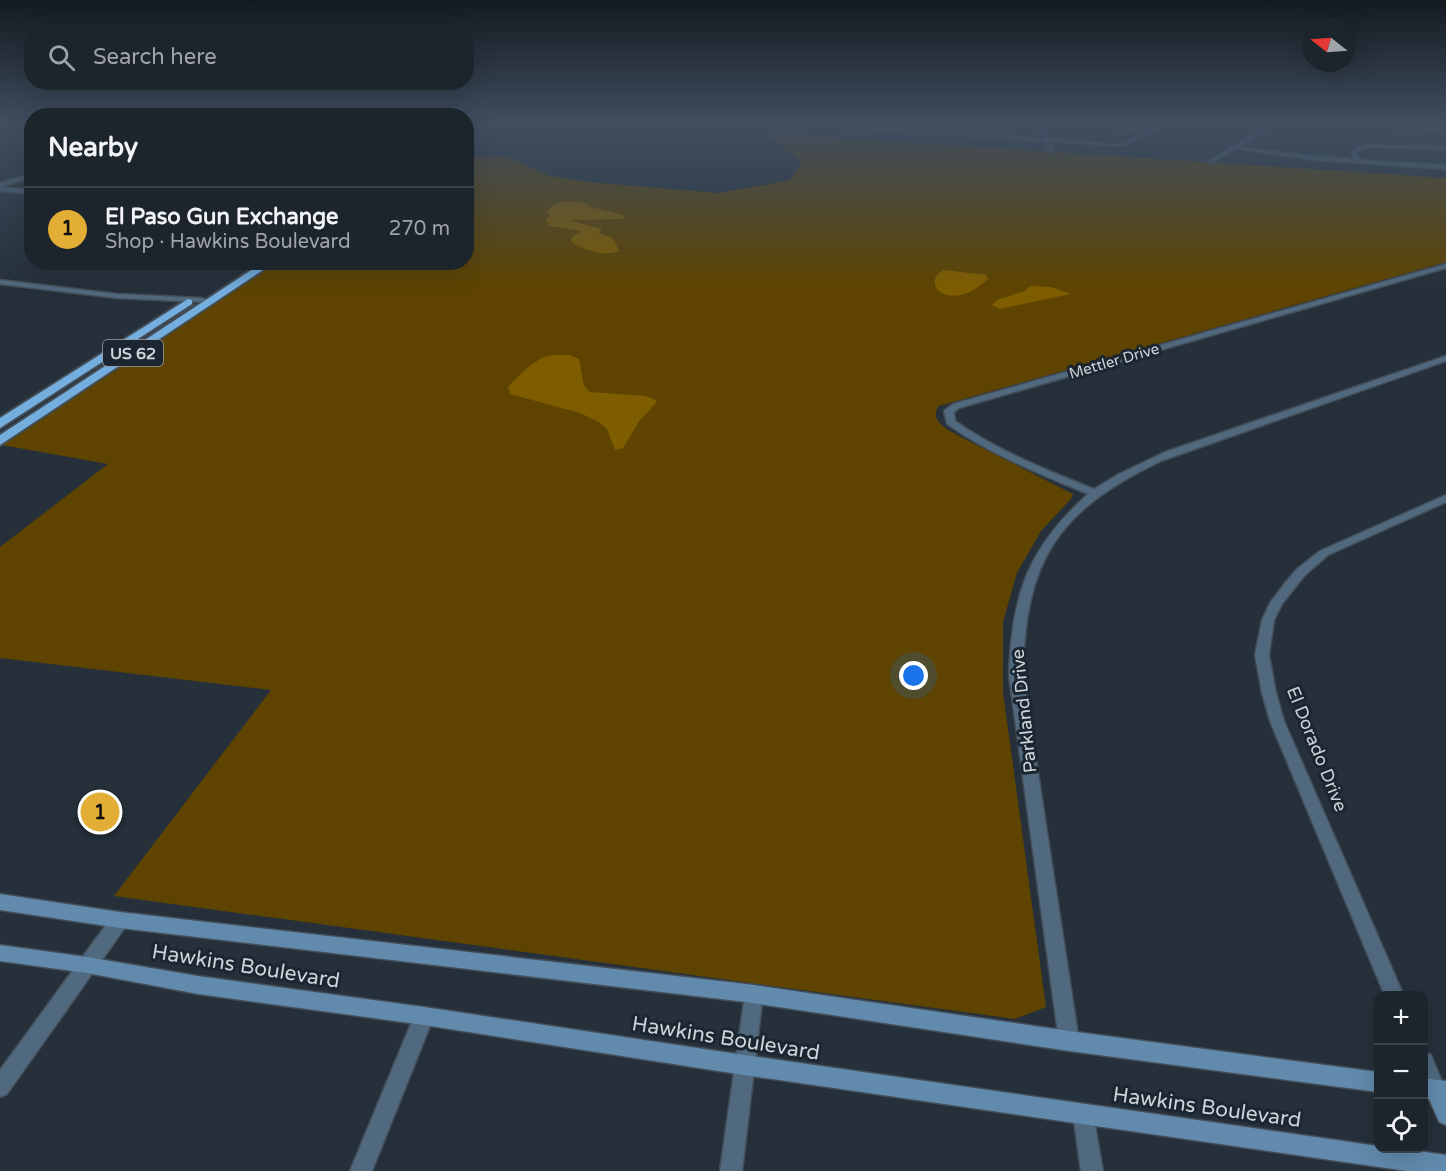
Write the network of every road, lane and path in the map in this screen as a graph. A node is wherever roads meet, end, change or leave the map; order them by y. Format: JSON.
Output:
{"nodes":[{"id":1,"x":20,"y":180,"type":"edge"},
{"id":2,"x":0,"y":187,"type":"edge"},
{"id":3,"x":24,"y":191,"type":"edge"},
{"id":4,"x":1446,"y":266,"type":"edge"},
{"id":5,"x":242,"y":270,"type":"edge"},
{"id":6,"x":248,"y":270,"type":"edge"},
{"id":7,"x":257,"y":270,"type":"edge"},
{"id":8,"x":0,"y":282,"type":"edge"},
{"id":9,"x":13,"y":283,"type":"junction"},
{"id":10,"x":0,"y":288,"type":"edge"},
{"id":11,"x":197,"y":300,"type":"junction"},
{"id":12,"x":1446,"y":358,"type":"edge"},
{"id":13,"x":0,"y":424,"type":"edge"},
{"id":14,"x":0,"y":433,"type":"edge"},
{"id":15,"x":0,"y":441,"type":"edge"},
{"id":16,"x":1094,"y":493,"type":"junction"},
{"id":17,"x":1446,"y":498,"type":"edge"},
{"id":18,"x":0,"y":902,"type":"edge"},
{"id":19,"x":120,"y":920,"type":"junction"},
{"id":20,"x":0,"y":953,"type":"edge"},
{"id":21,"x":87,"y":965,"type":"junction"},
{"id":22,"x":1393,"y":991,"type":"edge"},
{"id":23,"x":754,"y":994,"type":"junction"},
{"id":24,"x":424,"y":1016,"type":"junction"},
{"id":25,"x":1069,"y":1041,"type":"junction"},
{"id":26,"x":744,"y":1065,"type":"junction"},
{"id":27,"x":1428,"y":1072,"type":"edge"},
{"id":28,"x":1374,"y":1081,"type":"edge"},
{"id":29,"x":0,"y":1088,"type":"edge"},
{"id":30,"x":1435,"y":1089,"type":"edge"},
{"id":31,"x":1083,"y":1114,"type":"junction"},
{"id":32,"x":1446,"y":1115,"type":"edge"},
{"id":33,"x":1446,"y":1166,"type":"edge"},
{"id":34,"x":361,"y":1171,"type":"edge"},
{"id":35,"x":731,"y":1171,"type":"edge"},
{"id":36,"x":1092,"y":1171,"type":"edge"}],
"edges":[{"from":1,"to":2,"type":"street"},
{"from":2,"to":3,"type":"street"},
{"from":4,"to":16,"type":"street","name":"Mettler Drive"},
{"from":5,"to":11,"type":"highway","number":"US 62"},
{"from":6,"to":11,"type":"highway"},
{"from":7,"to":15,"type":"highway","number":"US 62"},
{"from":8,"to":9,"type":"street"},
{"from":9,"to":10,"type":"street"},
{"from":9,"to":11,"type":"street"},
{"from":11,"to":13,"type":"highway","number":"US 62"},
{"from":11,"to":14,"type":"highway"},
{"from":12,"to":16,"type":"street","name":"Parkland Drive"},
{"from":16,"to":25,"type":"street","name":"Parkland Drive"},
{"from":17,"to":22,"type":"street","name":"El Dorado Drive"},
{"from":18,"to":19,"type":"main road","name":"Hawkins Boulevard"},
{"from":19,"to":21,"type":"street"},
{"from":19,"to":23,"type":"main road","name":"Hawkins Boulevard"},
{"from":20,"to":21,"type":"main road","name":"Hawkins Boulevard"},
{"from":21,"to":24,"type":"main road","name":"Hawkins Boulevard"},
{"from":21,"to":29,"type":"street"},
{"from":23,"to":25,"type":"main road","name":"Hawkins Boulevard"},
{"from":23,"to":26,"type":"street"},
{"from":24,"to":26,"type":"main road","name":"Hawkins Boulevard"},
{"from":24,"to":34,"type":"street"},
{"from":25,"to":28,"type":"main road","name":"Hawkins Boulevard"},
{"from":26,"to":31,"type":"main road","name":"Hawkins Boulevard"},
{"from":26,"to":35,"type":"street"},
{"from":27,"to":30,"type":"street"},
{"from":30,"to":32,"type":"main road"},
{"from":31,"to":33,"type":"main road","name":"Hawkins Boulevard"},
{"from":31,"to":36,"type":"street"}]}
